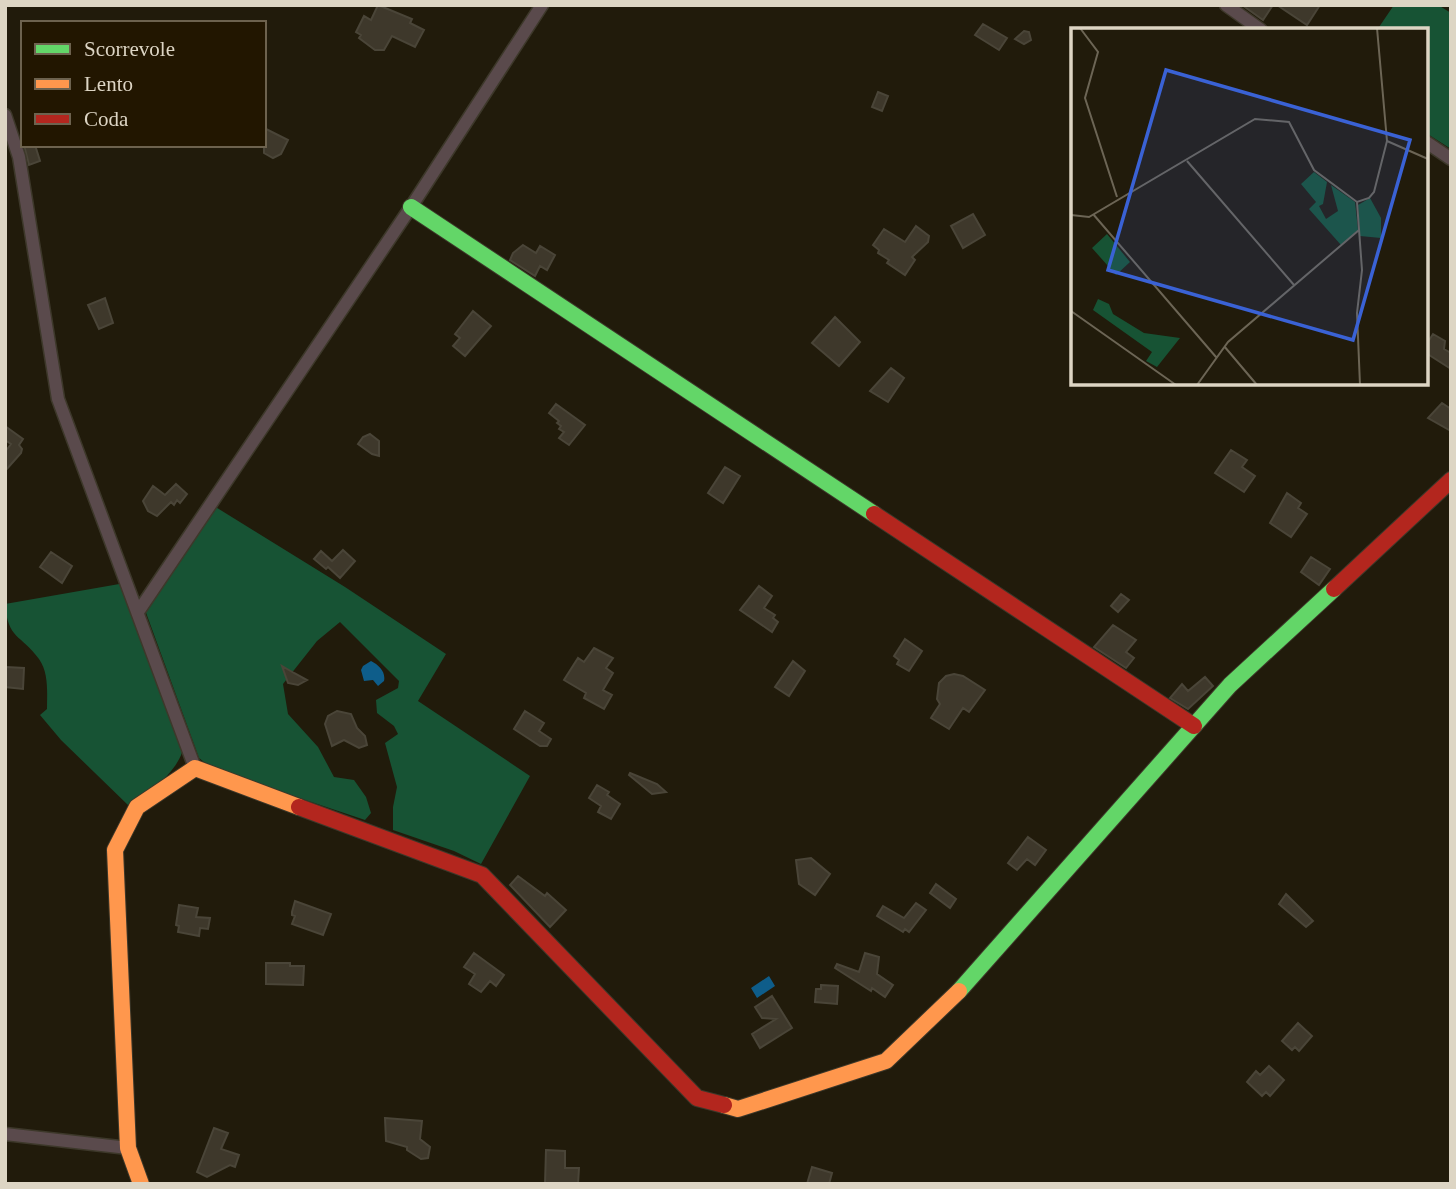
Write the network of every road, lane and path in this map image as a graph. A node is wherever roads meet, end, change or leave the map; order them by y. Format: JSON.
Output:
{"nodes":[{"id":1,"x":542,"y":5,"type":"edge"},
{"id":2,"x":1226,"y":5,"type":"edge"},
{"id":3,"x":1258,"y":28,"type":"edge"},
{"id":4,"x":5,"y":115,"type":"edge"},
{"id":5,"x":1428,"y":143,"type":"edge"},
{"id":6,"x":1451,"y":159,"type":"edge"},
{"id":7,"x":411,"y":207,"type":"junction"},
{"id":8,"x":1451,"y":480,"type":"edge"},
{"id":9,"x":138,"y":612,"type":"junction"},
{"id":10,"x":1194,"y":726,"type":"junction"},
{"id":11,"x":195,"y":768,"type":"junction"},
{"id":12,"x":5,"y":1134,"type":"edge"},
{"id":13,"x":128,"y":1148,"type":"junction"},
{"id":14,"x":141,"y":1184,"type":"edge"}],
"edges":[{"from":1,"to":7,"type":"street"},
{"from":2,"to":3,"type":"street"},
{"from":4,"to":9,"type":"street"},
{"from":5,"to":6,"type":"street"},
{"from":7,"to":9,"type":"street"},
{"from":7,"to":10,"type":"street"},
{"from":8,"to":10,"type":"street"},
{"from":9,"to":11,"type":"street"},
{"from":10,"to":11,"type":"street"},
{"from":11,"to":13,"type":"street"},
{"from":12,"to":13,"type":"street"},
{"from":13,"to":14,"type":"street"}]}
